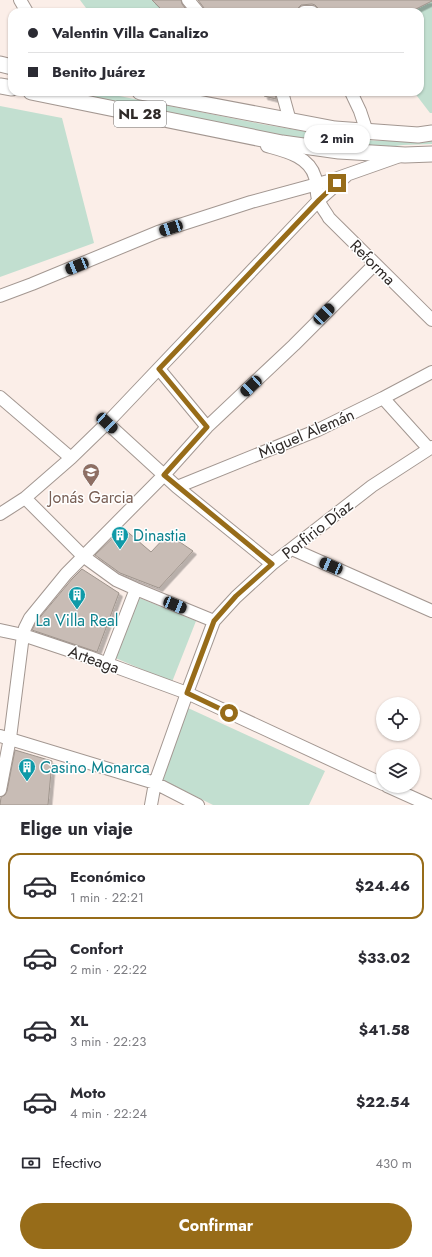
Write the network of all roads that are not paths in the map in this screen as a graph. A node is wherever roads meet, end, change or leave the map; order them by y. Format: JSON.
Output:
{"nodes":[{"id":1,"x":188,"y":0,"type":"edge"},
{"id":2,"x":195,"y":8,"type":"edge"},
{"id":3,"x":51,"y":96,"type":"edge"},
{"id":4,"x":161,"y":96,"type":"edge"},
{"id":5,"x":283,"y":96,"type":"edge"},
{"id":6,"x":353,"y":96,"type":"edge"},
{"id":7,"x":290,"y":121,"type":"junction"},
{"id":8,"x":432,"y":124,"type":"edge"},
{"id":9,"x":367,"y":132,"type":"junction"},
{"id":10,"x":425,"y":134,"type":"edge"},
{"id":11,"x":249,"y":136,"type":"junction"},
{"id":12,"x":405,"y":154,"type":"junction"},
{"id":13,"x":432,"y":154,"type":"edge"},
{"id":14,"x":346,"y":176,"type":"junction"},
{"id":15,"x":316,"y":185,"type":"junction"},
{"id":16,"x":320,"y":199,"type":"junction"},
{"id":17,"x":375,"y":264,"type":"junction"},
{"id":18,"x":0,"y":296,"type":"edge"},
{"id":19,"x":432,"y":320,"type":"edge"},
{"id":20,"x":159,"y":369,"type":"junction"},
{"id":21,"x":432,"y":372,"type":"edge"},
{"id":22,"x":0,"y":398,"type":"edge"},
{"id":23,"x":383,"y":398,"type":"junction"},
{"id":24,"x":107,"y":423,"type":"junction"},
{"id":25,"x":207,"y":427,"type":"junction"},
{"id":26,"x":430,"y":448,"type":"edge"},
{"id":27,"x":71,"y":458,"type":"junction"},
{"id":28,"x":164,"y":475,"type":"junction"},
{"id":29,"x":177,"y":487,"type":"junction"},
{"id":30,"x":25,"y":498,"type":"junction"},
{"id":31,"x":0,"y":514,"type":"edge"},
{"id":32,"x":292,"y":549,"type":"junction"},
{"id":33,"x":83,"y":556,"type":"junction"},
{"id":34,"x":272,"y":564,"type":"junction"},
{"id":35,"x":136,"y":589,"type":"junction"},
{"id":36,"x":432,"y":611,"type":"edge"},
{"id":37,"x":214,"y":621,"type":"junction"},
{"id":38,"x":0,"y":630,"type":"edge"},
{"id":39,"x":24,"y":635,"type":"junction"},
{"id":40,"x":107,"y":664,"type":"junction"},
{"id":41,"x":187,"y":693,"type":"junction"},
{"id":42,"x":5,"y":737,"type":"edge"},
{"id":43,"x":376,"y":781,"type":"edge"},
{"id":44,"x":155,"y":783,"type":"junction"},
{"id":45,"x":0,"y":790,"type":"edge"},
{"id":46,"x":402,"y":793,"type":"edge"},
{"id":47,"x":151,"y":805,"type":"edge"},
{"id":48,"x":198,"y":805,"type":"edge"},
{"id":49,"x":428,"y":805,"type":"edge"}],
"edges":[{"from":1,"to":2,"type":"street"},
{"from":3,"to":11,"type":"main road","number":"NL 28"},
{"from":4,"to":7,"type":"main road","number":"NL 28"},
{"from":5,"to":7,"type":"street"},
{"from":6,"to":9,"type":"street"},
{"from":7,"to":9,"type":"main road","number":"NL 28"},
{"from":8,"to":10,"type":"street"},
{"from":9,"to":10,"type":"main road","number":"NL 28"},
{"from":11,"to":12,"type":"main road","number":"NL 28"},
{"from":11,"to":15,"type":"street","name":"Reforma"},
{"from":12,"to":13,"type":"main road","number":"NL 28"},
{"from":12,"to":14,"type":"street"},
{"from":14,"to":15,"type":"street"},
{"from":14,"to":16,"type":"street"},
{"from":15,"to":16,"type":"street","name":"Reforma"},
{"from":15,"to":18,"type":"street"},
{"from":16,"to":17,"type":"street","name":"Reforma"},
{"from":16,"to":20,"type":"street"},
{"from":17,"to":19,"type":"street","name":"Reforma"},
{"from":17,"to":25,"type":"street"},
{"from":20,"to":24,"type":"street"},
{"from":20,"to":25,"type":"street"},
{"from":21,"to":23,"type":"street","name":"Miguel Alemán"},
{"from":22,"to":27,"type":"street"},
{"from":23,"to":26,"type":"street"},
{"from":23,"to":29,"type":"street","name":"Miguel Alemán"},
{"from":24,"to":27,"type":"street"},
{"from":24,"to":28,"type":"street"},
{"from":25,"to":28,"type":"street"},
{"from":26,"to":32,"type":"street","name":"Porfirio Díaz"},
{"from":27,"to":30,"type":"street"},
{"from":28,"to":29,"type":"street"},
{"from":28,"to":33,"type":"street"},
{"from":29,"to":34,"type":"street"},
{"from":30,"to":31,"type":"street"},
{"from":30,"to":33,"type":"street"},
{"from":32,"to":34,"type":"street","name":"Porfirio Díaz"},
{"from":32,"to":36,"type":"street"},
{"from":33,"to":35,"type":"street"},
{"from":33,"to":39,"type":"street"},
{"from":34,"to":37,"type":"street","name":"Porfirio Díaz"},
{"from":35,"to":37,"type":"street"},
{"from":35,"to":40,"type":"street"},
{"from":37,"to":41,"type":"street","name":"Porfirio Díaz"},
{"from":38,"to":39,"type":"street","name":"Arteaga"},
{"from":39,"to":40,"type":"street","name":"Arteaga"},
{"from":39,"to":42,"type":"street"},
{"from":40,"to":41,"type":"street","name":"Arteaga"},
{"from":41,"to":43,"type":"street","name":"Arteaga"},
{"from":41,"to":44,"type":"street","name":"Porfirio Díaz"},
{"from":42,"to":44,"type":"street"},
{"from":42,"to":45,"type":"street"},
{"from":44,"to":47,"type":"street","name":"Porfirio Díaz"},
{"from":44,"to":48,"type":"street"},
{"from":46,"to":49,"type":"street"}]}
